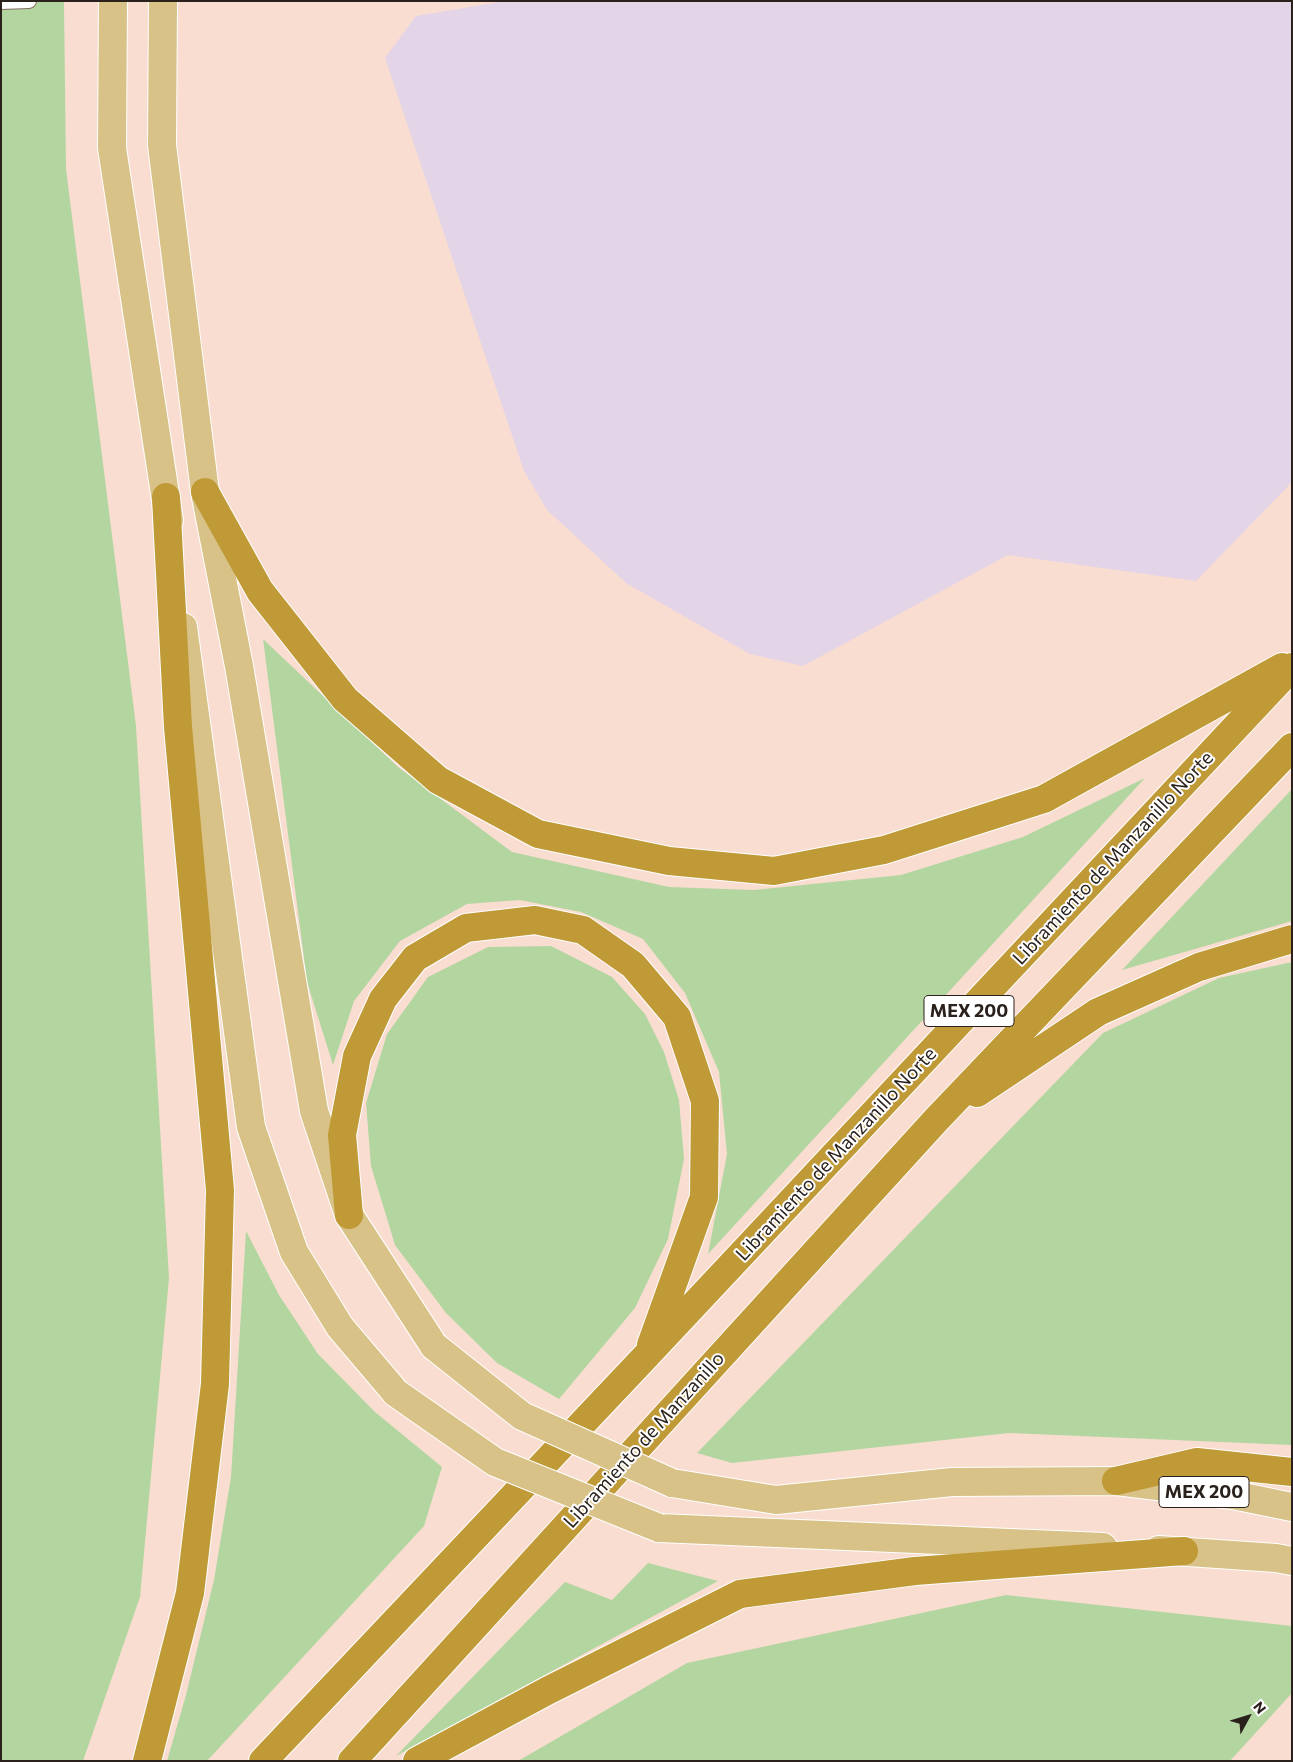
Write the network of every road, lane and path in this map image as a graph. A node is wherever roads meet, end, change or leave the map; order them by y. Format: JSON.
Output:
{"nodes":[{"id":1,"x":29,"y":1,"type":"edge"},
{"id":2,"x":113,"y":1,"type":"edge"},
{"id":3,"x":163,"y":1,"type":"edge"},
{"id":4,"x":1,"y":2,"type":"edge"},
{"id":5,"x":205,"y":492,"type":"junction"},
{"id":6,"x":166,"y":497,"type":"junction"},
{"id":7,"x":1292,"y":661,"type":"edge"},
{"id":8,"x":1292,"y":667,"type":"edge"},
{"id":9,"x":1292,"y":747,"type":"edge"},
{"id":10,"x":1292,"y":939,"type":"edge"},
{"id":11,"x":936,"y":1120,"type":"junction"},
{"id":12,"x":349,"y":1214,"type":"junction"},
{"id":13,"x":647,"y":1356,"type":"junction"},
{"id":14,"x":1292,"y":1472,"type":"edge"},
{"id":15,"x":1116,"y":1481,"type":"junction"},
{"id":16,"x":1292,"y":1507,"type":"edge"},
{"id":17,"x":1184,"y":1551,"type":"junction"},
{"id":18,"x":1292,"y":1561,"type":"edge"},
{"id":19,"x":147,"y":1761,"type":"edge"},
{"id":20,"x":262,"y":1761,"type":"edge"},
{"id":21,"x":352,"y":1761,"type":"edge"},
{"id":22,"x":417,"y":1761,"type":"edge"}],
"edges":[{"from":1,"to":4,"type":"lane"},
{"from":2,"to":6,"type":"main road"},
{"from":3,"to":5,"type":"main road"},
{"from":5,"to":7,"type":"highway"},
{"from":5,"to":12,"type":"main road"},
{"from":6,"to":17,"type":"main road","bridge":true},
{"from":6,"to":19,"type":"highway"},
{"from":8,"to":13,"type":"highway","name":"Libramiento de Manzanillo Norte","number":"MEX 200"},
{"from":9,"to":11,"type":"highway","number":"MEX 200"},
{"from":10,"to":11,"type":"highway"},
{"from":11,"to":21,"type":"highway","name":"Libramiento de Manzanillo"},
{"from":12,"to":13,"type":"highway"},
{"from":12,"to":15,"type":"main road","bridge":true},
{"from":13,"to":20,"type":"highway"},
{"from":14,"to":15,"type":"highway"},
{"from":15,"to":16,"type":"main road","number":"MEX 200"},
{"from":17,"to":18,"type":"main road"},
{"from":17,"to":22,"type":"highway"}]}
